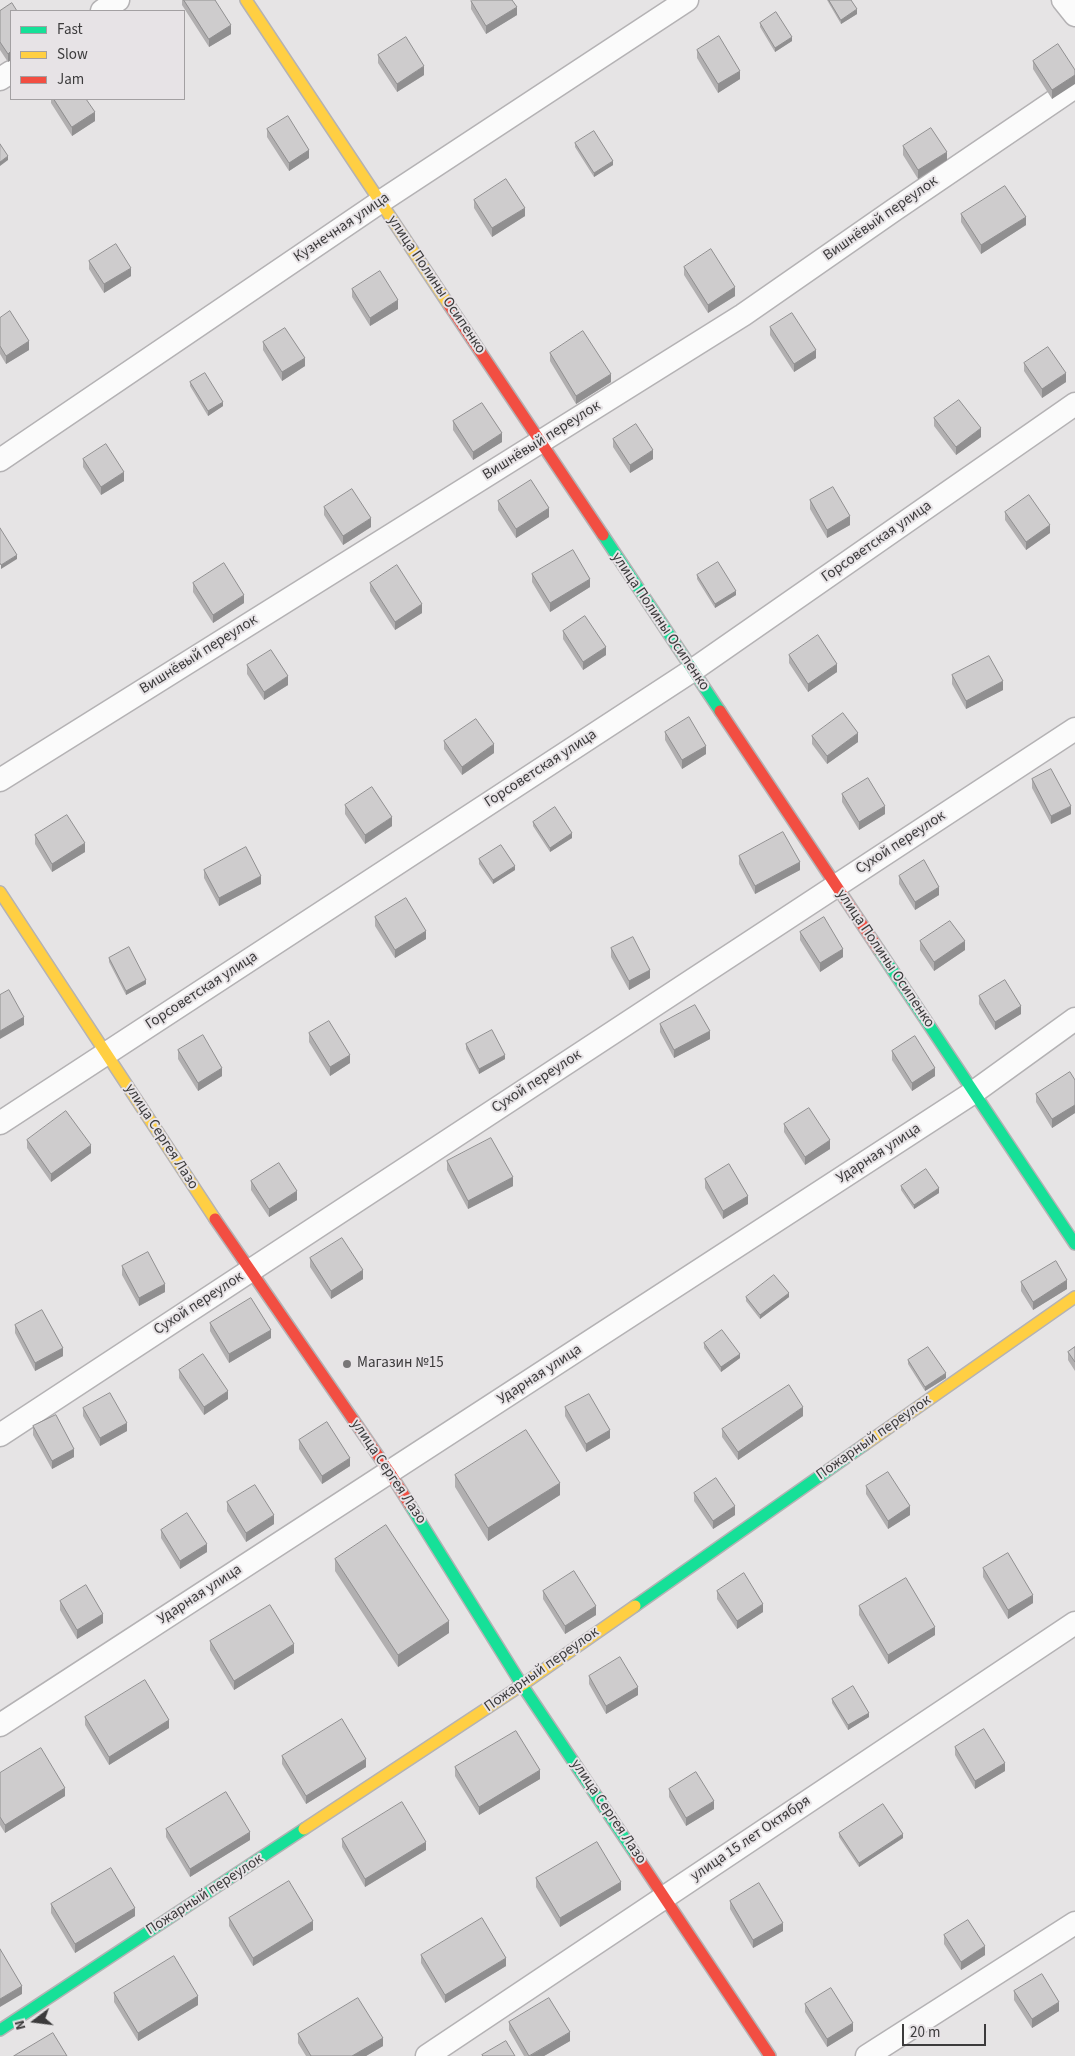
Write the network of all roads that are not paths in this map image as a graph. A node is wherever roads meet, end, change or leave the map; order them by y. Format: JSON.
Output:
{"nodes":[{"id":1,"x":118,"y":0,"type":"edge"},
{"id":2,"x":246,"y":0,"type":"edge"},
{"id":3,"x":687,"y":0,"type":"edge"},
{"id":4,"x":1063,"y":0,"type":"edge"},
{"id":5,"x":103,"y":10,"type":"edge"},
{"id":6,"x":1075,"y":15,"type":"edge"},
{"id":7,"x":1075,"y":87,"type":"edge"},
{"id":8,"x":380,"y":202,"type":"junction"},
{"id":9,"x":1075,"y":404,"type":"edge"},
{"id":10,"x":540,"y":442,"type":"junction"},
{"id":11,"x":0,"y":460,"type":"edge"},
{"id":12,"x":693,"y":670,"type":"junction"},
{"id":13,"x":1075,"y":729,"type":"edge"},
{"id":14,"x":0,"y":780,"type":"edge"},
{"id":15,"x":836,"y":886,"type":"junction"},
{"id":16,"x":0,"y":892,"type":"edge"},
{"id":17,"x":1075,"y":1019,"type":"edge"},
{"id":18,"x":107,"y":1053,"type":"junction"},
{"id":19,"x":974,"y":1092,"type":"junction"},
{"id":20,"x":0,"y":1123,"type":"edge"},
{"id":21,"x":1075,"y":1244,"type":"edge"},
{"id":22,"x":249,"y":1272,"type":"junction"},
{"id":23,"x":1075,"y":1297,"type":"edge"},
{"id":24,"x":0,"y":1435,"type":"edge"},
{"id":25,"x":390,"y":1473,"type":"junction"},
{"id":26,"x":1075,"y":1623,"type":"edge"},
{"id":27,"x":522,"y":1685,"type":"junction"},
{"id":28,"x":0,"y":1725,"type":"edge"},
{"id":29,"x":665,"y":1896,"type":"junction"},
{"id":30,"x":1075,"y":1923,"type":"edge"},
{"id":31,"x":0,"y":2030,"type":"edge"},
{"id":32,"x":427,"y":2056,"type":"edge"},
{"id":33,"x":770,"y":2056,"type":"edge"},
{"id":34,"x":867,"y":2056,"type":"edge"}],
"edges":[{"from":1,"to":5,"type":"street"},
{"from":2,"to":8,"type":"street","name":"улица Полины Осипенко"},
{"from":3,"to":8,"type":"street","name":"Кузнечная улица"},
{"from":4,"to":6,"type":"street"},
{"from":7,"to":10,"type":"street","name":"Вишнёвый переулок"},
{"from":8,"to":10,"type":"street","name":"улица Полины Осипенко"},
{"from":8,"to":11,"type":"street","name":"Кузнечная улица"},
{"from":9,"to":12,"type":"street","name":"Горсоветская улица"},
{"from":10,"to":12,"type":"street","name":"улица Полины Осипенко"},
{"from":10,"to":14,"type":"street","name":"Вишнёвый переулок"},
{"from":12,"to":15,"type":"street","name":"улица Полины Осипенко"},
{"from":12,"to":18,"type":"street","name":"Горсоветская улица"},
{"from":13,"to":15,"type":"street","name":"Сухой переулок"},
{"from":15,"to":19,"type":"street","name":"улица Полины Осипенко"},
{"from":15,"to":22,"type":"street","name":"Сухой переулок"},
{"from":16,"to":18,"type":"street","name":"улица Сергея Лазо"},
{"from":17,"to":19,"type":"street","name":"Ударная улица"},
{"from":18,"to":20,"type":"street","name":"Горсоветская улица"},
{"from":18,"to":22,"type":"street","name":"улица Сергея Лазо"},
{"from":19,"to":21,"type":"street","name":"улица Полины Осипенко"},
{"from":19,"to":25,"type":"street","name":"Ударная улица"},
{"from":22,"to":24,"type":"street","name":"Сухой переулок"},
{"from":22,"to":25,"type":"street","name":"улица Сергея Лазо"},
{"from":23,"to":27,"type":"street","name":"Пожарный переулок"},
{"from":25,"to":27,"type":"street","name":"улица Сергея Лазо"},
{"from":25,"to":28,"type":"street","name":"Ударная улица"},
{"from":26,"to":29,"type":"street","name":"улица 15 лет Октября"},
{"from":27,"to":29,"type":"street","name":"улица Сергея Лазо"},
{"from":27,"to":31,"type":"street","name":"Пожарный переулок"},
{"from":29,"to":32,"type":"street","name":"улица 15 лет Октября"},
{"from":29,"to":33,"type":"street","name":"улица Сергея Лазо"},
{"from":30,"to":34,"type":"street"}]}
